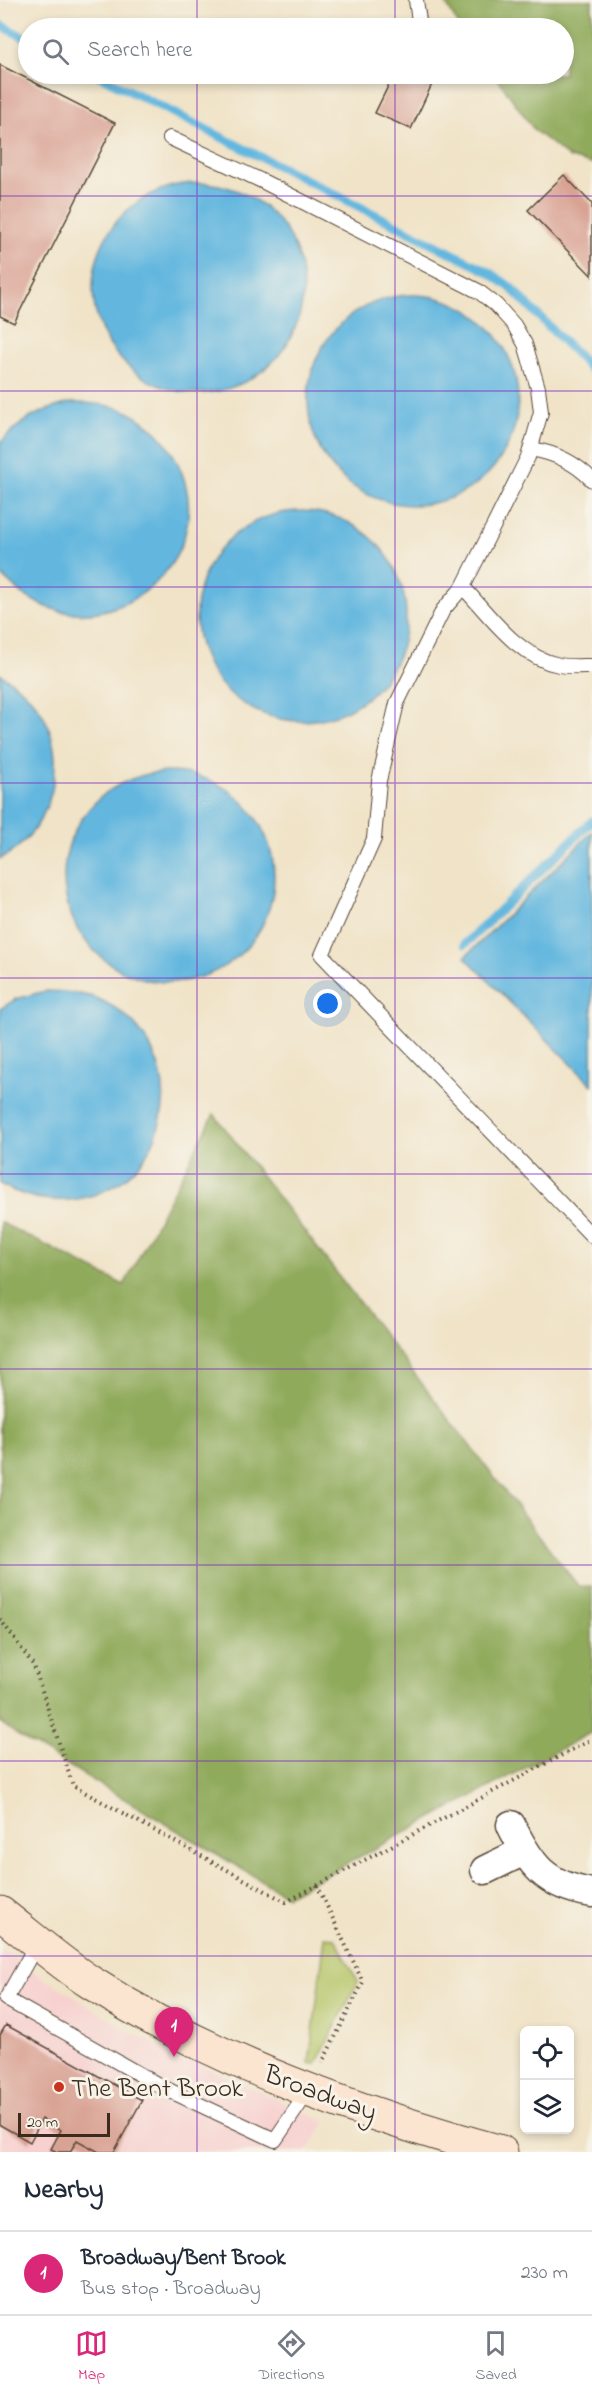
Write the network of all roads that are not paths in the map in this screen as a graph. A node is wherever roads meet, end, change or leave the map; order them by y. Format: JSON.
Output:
{"nodes":[{"id":1,"x":416,"y":0,"type":"edge"},
{"id":2,"x":419,"y":18,"type":"edge"},
{"id":3,"x":170,"y":138,"type":"dead end"},
{"id":4,"x":531,"y":449,"type":"junction"},
{"id":5,"x":592,"y":480,"type":"edge"},
{"id":6,"x":463,"y":587,"type":"junction"},
{"id":7,"x":592,"y":666,"type":"edge"},
{"id":8,"x":592,"y":1236,"type":"edge"},
{"id":9,"x":511,"y":1825,"type":"dead end"},
{"id":10,"x":524,"y":1851,"type":"junction"},
{"id":11,"x":485,"y":1870,"type":"dead end"},
{"id":12,"x":592,"y":1893,"type":"edge"},
{"id":13,"x":0,"y":1913,"type":"edge"},
{"id":14,"x":38,"y":1942,"type":"junction"},
{"id":15,"x":309,"y":2090,"type":"junction"},
{"id":16,"x":501,"y":2152,"type":"edge"}],
"edges":[{"from":1,"to":2,"type":"lane"},
{"from":3,"to":4,"type":"lane"},
{"from":4,"to":5,"type":"lane"},
{"from":4,"to":6,"type":"lane"},
{"from":6,"to":7,"type":"lane"},
{"from":6,"to":8,"type":"lane"},
{"from":9,"to":10,"type":"street"},
{"from":10,"to":11,"type":"street"},
{"from":10,"to":12,"type":"street"},
{"from":13,"to":14,"type":"street","name":"Broadway"},
{"from":14,"to":15,"type":"street","name":"Broadway"},
{"from":14,"to":15,"type":"lane"},
{"from":15,"to":16,"type":"street","name":"Broadway"}]}
